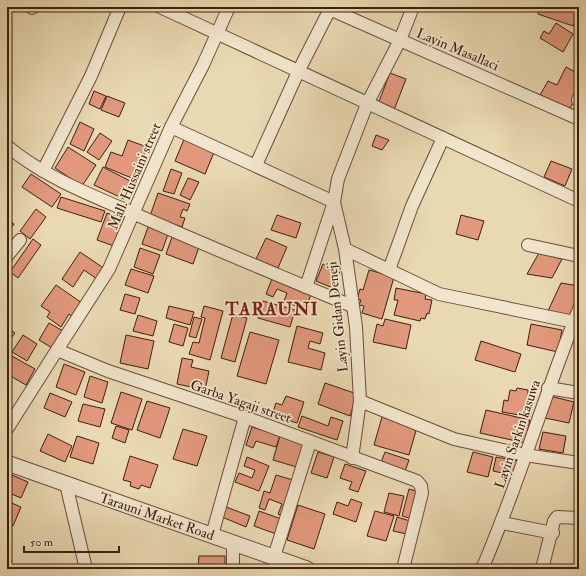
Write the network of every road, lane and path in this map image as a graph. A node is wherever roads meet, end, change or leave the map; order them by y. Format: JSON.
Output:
{"nodes":[{"id":1,"x":120,"y":7,"type":"edge"},
{"id":2,"x":160,"y":7,"type":"edge"},
{"id":3,"x":229,"y":7,"type":"edge"},
{"id":4,"x":413,"y":7,"type":"edge"},
{"id":5,"x":329,"y":8,"type":"edge"},
{"id":6,"x":216,"y":33,"type":"junction"},
{"id":7,"x":400,"y":40,"type":"junction"},
{"id":8,"x":298,"y":72,"type":"junction"},
{"id":9,"x":367,"y":104,"type":"junction"},
{"id":10,"x":579,"y":119,"type":"edge"},
{"id":11,"x":171,"y":127,"type":"junction"},
{"id":12,"x":443,"y":138,"type":"junction"},
{"id":13,"x":7,"y":146,"type":"edge"},
{"id":14,"x":256,"y":165,"type":"junction"},
{"id":15,"x":43,"y":171,"type":"junction"},
{"id":16,"x":579,"y":200,"type":"edge"},
{"id":17,"x":334,"y":202,"type":"junction"},
{"id":18,"x":134,"y":214,"type":"junction"},
{"id":19,"x":20,"y":240,"type":"dead end"},
{"id":20,"x":528,"y":245,"type":"dead end"},
{"id":21,"x":344,"y":249,"type":"junction"},
{"id":22,"x":7,"y":256,"type":"edge"},
{"id":23,"x":579,"y":256,"type":"edge"},
{"id":24,"x":389,"y":270,"type":"junction"},
{"id":25,"x":306,"y":287,"type":"junction"},
{"id":26,"x":352,"y":306,"type":"junction"},
{"id":27,"x":579,"y":309,"type":"edge"},
{"id":28,"x":576,"y":322,"type":"edge"},
{"id":29,"x":57,"y":350,"type":"junction"},
{"id":30,"x":548,"y":388,"type":"junction"},
{"id":31,"x":579,"y":393,"type":"edge"},
{"id":32,"x":360,"y":401,"type":"junction"},
{"id":33,"x":245,"y":417,"type":"junction"},
{"id":34,"x":7,"y":429,"type":"edge"},
{"id":35,"x":310,"y":442,"type":"junction"},
{"id":36,"x":526,"y":455,"type":"junction"},
{"id":37,"x":352,"y":458,"type":"junction"},
{"id":38,"x":579,"y":462,"type":"edge"},
{"id":39,"x":7,"y":463,"type":"edge"},
{"id":40,"x":66,"y":484,"type":"junction"},
{"id":41,"x":579,"y":518,"type":"edge"},
{"id":42,"x":502,"y":523,"type":"junction"},
{"id":43,"x":553,"y":533,"type":"junction"},
{"id":44,"x":212,"y":535,"type":"junction"},
{"id":45,"x":233,"y":542,"type":"junction"},
{"id":46,"x":274,"y":557,"type":"junction"},
{"id":47,"x":86,"y":569,"type":"edge"},
{"id":48,"x":233,"y":569,"type":"edge"},
{"id":49,"x":307,"y":569,"type":"edge"},
{"id":50,"x":403,"y":569,"type":"edge"},
{"id":51,"x":482,"y":569,"type":"edge"},
{"id":52,"x":542,"y":569,"type":"edge"}],
"edges":[{"from":1,"to":15,"type":"street"},
{"from":2,"to":6,"type":"street"},
{"from":3,"to":6,"type":"street","name":"Mall. Hussaini street"},
{"from":4,"to":7,"type":"street"},
{"from":5,"to":7,"type":"street","name":"Layin Masallaci"},
{"from":5,"to":8,"type":"street"},
{"from":6,"to":8,"type":"street"},
{"from":6,"to":11,"type":"street","name":"Mall. Hussaini street"},
{"from":7,"to":9,"type":"street"},
{"from":7,"to":10,"type":"street","name":"Layin Masallaci"},
{"from":8,"to":9,"type":"street"},
{"from":8,"to":14,"type":"street"},
{"from":9,"to":12,"type":"street"},
{"from":9,"to":17,"type":"street"},
{"from":11,"to":14,"type":"street"},
{"from":11,"to":18,"type":"street","name":"Mall. Hussaini street"},
{"from":12,"to":16,"type":"street"},
{"from":12,"to":24,"type":"street"},
{"from":13,"to":15,"type":"street"},
{"from":14,"to":17,"type":"street"},
{"from":15,"to":18,"type":"street"},
{"from":17,"to":21,"type":"street"},
{"from":17,"to":25,"type":"street"},
{"from":18,"to":25,"type":"street"},
{"from":18,"to":29,"type":"street","name":"Mall. Hussaini street"},
{"from":19,"to":22,"type":"street"},
{"from":20,"to":23,"type":"street"},
{"from":21,"to":24,"type":"street","name":"Layin Gidan Deneji"},
{"from":21,"to":26,"type":"street","name":"Layin Gidan Deneji"},
{"from":24,"to":28,"type":"street","name":"Layin Gidan Deneji"},
{"from":25,"to":26,"type":"street"},
{"from":26,"to":32,"type":"street","name":"Layin Gidan Deneji"},
{"from":27,"to":28,"type":"street","name":"Layin Sarkin kasuwa"},
{"from":28,"to":30,"type":"street","name":"Layin Sarkin kasuwa"},
{"from":29,"to":33,"type":"street","name":"Garba Yagaji street"},
{"from":29,"to":34,"type":"street"},
{"from":30,"to":31,"type":"street"},
{"from":30,"to":36,"type":"street","name":"Layin Sarkin kasuwa"},
{"from":32,"to":36,"type":"street"},
{"from":32,"to":37,"type":"street","name":"Layin Gidan Deneji"},
{"from":33,"to":35,"type":"street","name":"Garba Yagaji street"},
{"from":33,"to":44,"type":"street"},
{"from":35,"to":37,"type":"street","name":"Garba Yagaji street"},
{"from":35,"to":46,"type":"street"},
{"from":36,"to":38,"type":"street"},
{"from":36,"to":42,"type":"street","name":"Layin Sarkin kasuwa"},
{"from":37,"to":50,"type":"street","name":"Garba Yagaji street"},
{"from":39,"to":40,"type":"street","name":"Tarauni Market Road"},
{"from":40,"to":44,"type":"street","name":"Tarauni Market Road"},
{"from":40,"to":47,"type":"street"},
{"from":41,"to":43,"type":"street"},
{"from":42,"to":43,"type":"street"},
{"from":42,"to":51,"type":"street","name":"Layin Sarkin kasuwa"},
{"from":43,"to":52,"type":"street"},
{"from":44,"to":45,"type":"street","name":"Tarauni Market Road"},
{"from":45,"to":46,"type":"street","name":"Tarauni Market Road"},
{"from":45,"to":48,"type":"street"},
{"from":46,"to":49,"type":"street","name":"Tarauni Market Road"}]}
